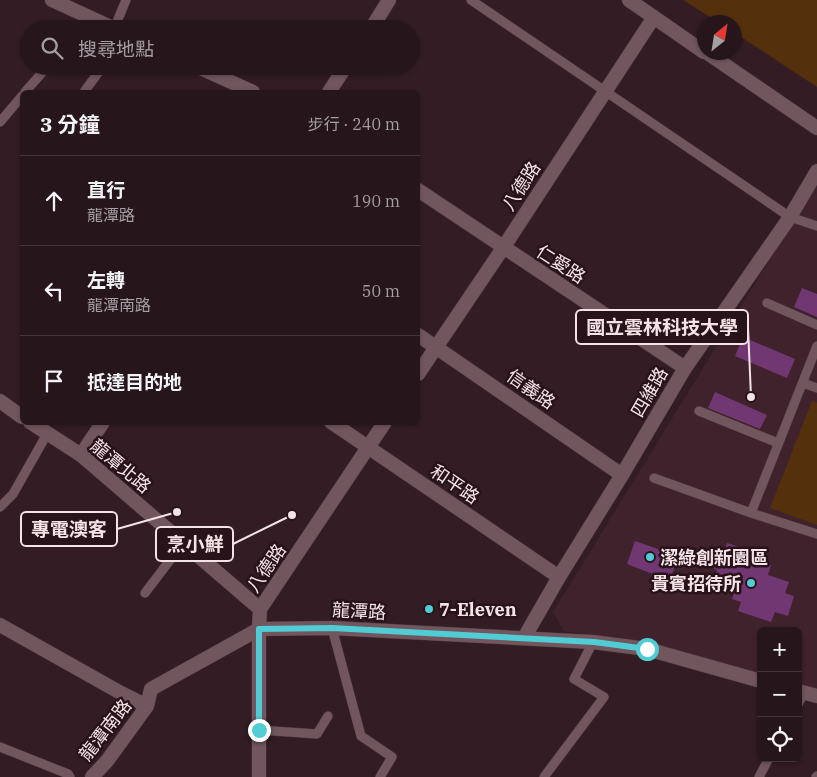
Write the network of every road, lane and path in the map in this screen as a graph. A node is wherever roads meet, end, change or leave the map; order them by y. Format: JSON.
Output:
{"nodes":[{"id":1,"x":52,"y":0,"type":"edge"},
{"id":2,"x":126,"y":0,"type":"edge"},
{"id":3,"x":389,"y":0,"type":"edge"},
{"id":4,"x":471,"y":0,"type":"edge"},
{"id":5,"x":629,"y":0,"type":"edge"},
{"id":6,"x":654,"y":17,"type":"junction"},
{"id":7,"x":95,"y":20,"type":"edge"},
{"id":8,"x":118,"y":20,"type":"edge"},
{"id":9,"x":376,"y":20,"type":"edge"},
{"id":10,"x":697,"y":47,"type":"edge"},
{"id":11,"x":717,"y":60,"type":"edge"},
{"id":12,"x":40,"y":75,"type":"edge"},
{"id":13,"x":96,"y":75,"type":"edge"},
{"id":14,"x":216,"y":75,"type":"edge"},
{"id":15,"x":340,"y":75,"type":"edge"},
{"id":16,"x":27,"y":90,"type":"edge"},
{"id":17,"x":85,"y":90,"type":"edge"},
{"id":18,"x":250,"y":90,"type":"edge"},
{"id":19,"x":330,"y":90,"type":"edge"},
{"id":20,"x":606,"y":91,"type":"junction"},
{"id":21,"x":20,"y":98,"type":"edge"},
{"id":22,"x":0,"y":122,"type":"edge"},
{"id":23,"x":817,"y":128,"type":"edge"},
{"id":24,"x":817,"y":172,"type":"edge"},
{"id":25,"x":420,"y":191,"type":"edge"},
{"id":26,"x":790,"y":217,"type":"junction"},
{"id":27,"x":817,"y":226,"type":"edge"},
{"id":28,"x":503,"y":248,"type":"junction"},
{"id":29,"x":767,"y":304,"type":"dead end"},
{"id":30,"x":817,"y":325,"type":"edge"},
{"id":31,"x":420,"y":336,"type":"edge"},
{"id":32,"x":817,"y":346,"type":"edge"},
{"id":33,"x":436,"y":347,"type":"junction"},
{"id":34,"x":685,"y":368,"type":"junction"},
{"id":35,"x":420,"y":371,"type":"edge"},
{"id":36,"x":803,"y":383,"type":"junction"},
{"id":37,"x":817,"y":388,"type":"edge"},
{"id":38,"x":0,"y":401,"type":"edge"},
{"id":39,"x":699,"y":411,"type":"dead end"},
{"id":40,"x":20,"y":416,"type":"edge"},
{"id":41,"x":34,"y":425,"type":"edge"},
{"id":42,"x":101,"y":425,"type":"edge"},
{"id":43,"x":335,"y":425,"type":"edge"},
{"id":44,"x":383,"y":425,"type":"edge"},
{"id":45,"x":47,"y":434,"type":"junction"},
{"id":46,"x":778,"y":443,"type":"junction"},
{"id":47,"x":368,"y":448,"type":"junction"},
{"id":48,"x":80,"y":455,"type":"junction"},
{"id":49,"x":622,"y":475,"type":"junction"},
{"id":50,"x":654,"y":478,"type":"dead end"},
{"id":51,"x":0,"y":508,"type":"edge"},
{"id":52,"x":751,"y":513,"type":"junction"},
{"id":53,"x":817,"y":534,"type":"edge"},
{"id":54,"x":183,"y":543,"type":"junction"},
{"id":55,"x":559,"y":576,"type":"junction"},
{"id":56,"x":145,"y":593,"type":"dead end"},
{"id":57,"x":260,"y":609,"type":"junction"},
{"id":58,"x":332,"y":628,"type":"junction"},
{"id":59,"x":1,"y":629,"type":"edge"},
{"id":60,"x":259,"y":629,"type":"junction"},
{"id":61,"x":524,"y":638,"type":"junction"},
{"id":62,"x":594,"y":642,"type":"junction"},
{"id":63,"x":757,"y":679,"type":"edge"},
{"id":64,"x":147,"y":706,"type":"junction"},
{"id":65,"x":328,"y":716,"type":"dead end"},
{"id":66,"x":259,"y":730,"type":"junction"},
{"id":67,"x":0,"y":747,"type":"edge"},
{"id":68,"x":767,"y":762,"type":"edge"},
{"id":69,"x":70,"y":777,"type":"edge"},
{"id":70,"x":92,"y":777,"type":"edge"},
{"id":71,"x":259,"y":777,"type":"edge"},
{"id":72,"x":380,"y":777,"type":"edge"},
{"id":73,"x":544,"y":777,"type":"edge"},
{"id":74,"x":759,"y":777,"type":"edge"}],
"edges":[{"from":1,"to":7,"type":"street"},
{"from":2,"to":8,"type":"lane"},
{"from":3,"to":9,"type":"street"},
{"from":4,"to":20,"type":"lane"},
{"from":5,"to":6,"type":"street"},
{"from":6,"to":10,"type":"street"},
{"from":6,"to":20,"type":"street","name":"八德路"},
{"from":11,"to":23,"type":"street"},
{"from":12,"to":16,"type":"lane"},
{"from":13,"to":17,"type":"lane"},
{"from":14,"to":18,"type":"street"},
{"from":15,"to":19,"type":"street"},
{"from":20,"to":26,"type":"lane"},
{"from":20,"to":28,"type":"street","name":"八德路"},
{"from":21,"to":22,"type":"lane"},
{"from":24,"to":26,"type":"street","name":"四維路"},
{"from":25,"to":28,"type":"street","name":"仁愛路"},
{"from":26,"to":27,"type":"lane"},
{"from":26,"to":34,"type":"street","name":"四維路"},
{"from":28,"to":33,"type":"street","name":"八德路"},
{"from":28,"to":34,"type":"street","name":"仁愛路"},
{"from":29,"to":30,"type":"lane"},
{"from":31,"to":33,"type":"street","name":"信義路"},
{"from":32,"to":36,"type":"lane"},
{"from":33,"to":35,"type":"street","name":"八德路"},
{"from":33,"to":49,"type":"street","name":"信義路"},
{"from":34,"to":49,"type":"street","name":"四維路"},
{"from":36,"to":37,"type":"lane"},
{"from":36,"to":46,"type":"lane"},
{"from":38,"to":40,"type":"street"},
{"from":39,"to":46,"type":"lane"},
{"from":41,"to":45,"type":"street","name":"龍潭北路"},
{"from":42,"to":48,"type":"street"},
{"from":43,"to":47,"type":"street","name":"和平路"},
{"from":44,"to":47,"type":"street","name":"八德路"},
{"from":45,"to":48,"type":"street","name":"龍潭北路"},
{"from":45,"to":51,"type":"lane"},
{"from":46,"to":52,"type":"lane"},
{"from":47,"to":55,"type":"street","name":"和平路"},
{"from":47,"to":57,"type":"street","name":"八德路"},
{"from":48,"to":54,"type":"street","name":"龍潭北路"},
{"from":49,"to":55,"type":"street","name":"四維路"},
{"from":50,"to":52,"type":"lane"},
{"from":52,"to":53,"type":"lane"},
{"from":54,"to":56,"type":"lane"},
{"from":54,"to":57,"type":"street","name":"龍潭北路"},
{"from":55,"to":61,"type":"street","name":"四維路"},
{"from":57,"to":60,"type":"street"},
{"from":58,"to":60,"type":"street","name":"龍潭路"},
{"from":58,"to":61,"type":"street","name":"龍潭路"},
{"from":58,"to":72,"type":"lane"},
{"from":59,"to":64,"type":"street"},
{"from":60,"to":64,"type":"street","name":"龍潭路"},
{"from":60,"to":66,"type":"street"},
{"from":61,"to":62,"type":"street","name":"龍潭路"},
{"from":62,"to":63,"type":"street","name":"龍潭路"},
{"from":62,"to":73,"type":"lane"},
{"from":64,"to":70,"type":"street","name":"龍潭南路"},
{"from":65,"to":66,"type":"lane"},
{"from":66,"to":71,"type":"street"},
{"from":67,"to":69,"type":"lane"},
{"from":68,"to":74,"type":"lane"}]}
